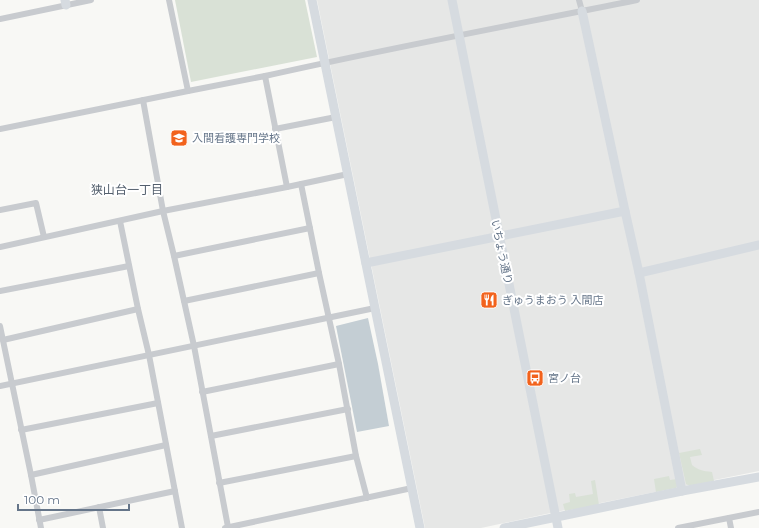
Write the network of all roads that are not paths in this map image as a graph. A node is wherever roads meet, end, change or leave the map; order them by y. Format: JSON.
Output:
{"nodes":[{"id":1,"x":91,"y":0,"type":"edge"},
{"id":2,"x":169,"y":0,"type":"edge"},
{"id":3,"x":312,"y":0,"type":"edge"},
{"id":4,"x":452,"y":0,"type":"edge"},
{"id":5,"x":579,"y":0,"type":"edge"},
{"id":6,"x":637,"y":0,"type":"edge"},
{"id":7,"x":66,"y":3,"type":"edge"},
{"id":8,"x":582,"y":11,"type":"junction"},
{"id":9,"x":0,"y":19,"type":"edge"},
{"id":10,"x":459,"y":35,"type":"junction"},
{"id":11,"x":325,"y":62,"type":"junction"},
{"id":12,"x":265,"y":76,"type":"junction"},
{"id":13,"x":188,"y":91,"type":"junction"},
{"id":14,"x":143,"y":100,"type":"junction"},
{"id":15,"x":336,"y":117,"type":"junction"},
{"id":16,"x":0,"y":129,"type":"edge"},
{"id":17,"x":275,"y":129,"type":"junction"},
{"id":18,"x":348,"y":174,"type":"junction"},
{"id":19,"x":301,"y":184,"type":"junction"},
{"id":20,"x":287,"y":187,"type":"junction"},
{"id":21,"x":0,"y":210,"type":"edge"},
{"id":22,"x":626,"y":210,"type":"junction"},
{"id":23,"x":163,"y":211,"type":"junction"},
{"id":24,"x":120,"y":221,"type":"junction"},
{"id":25,"x":310,"y":228,"type":"junction"},
{"id":26,"x":499,"y":236,"type":"junction"},
{"id":27,"x":44,"y":237,"type":"junction"},
{"id":28,"x":759,"y":245,"type":"edge"},
{"id":29,"x":0,"y":246,"type":"edge"},
{"id":30,"x":174,"y":256,"type":"junction"},
{"id":31,"x":366,"y":263,"type":"junction"},
{"id":32,"x":129,"y":266,"type":"junction"},
{"id":33,"x":319,"y":273,"type":"junction"},
{"id":34,"x":639,"y":273,"type":"junction"},
{"id":35,"x":0,"y":292,"type":"edge"},
{"id":36,"x":184,"y":301,"type":"junction"},
{"id":37,"x":375,"y":308,"type":"junction"},
{"id":38,"x":138,"y":309,"type":"junction"},
{"id":39,"x":330,"y":318,"type":"junction"},
{"id":40,"x":0,"y":326,"type":"edge"},
{"id":41,"x":3,"y":340,"type":"junction"},
{"id":42,"x":194,"y":346,"type":"junction"},
{"id":43,"x":149,"y":356,"type":"junction"},
{"id":44,"x":339,"y":364,"type":"junction"},
{"id":45,"x":12,"y":384,"type":"junction"},
{"id":46,"x":0,"y":386,"type":"edge"},
{"id":47,"x":202,"y":392,"type":"junction"},
{"id":48,"x":158,"y":403,"type":"junction"},
{"id":49,"x":348,"y":409,"type":"junction"},
{"id":50,"x":21,"y":430,"type":"junction"},
{"id":51,"x":211,"y":436,"type":"junction"},
{"id":52,"x":166,"y":445,"type":"junction"},
{"id":53,"x":356,"y":456,"type":"junction"},
{"id":54,"x":31,"y":475,"type":"junction"},
{"id":55,"x":759,"y":477,"type":"edge"},
{"id":56,"x":219,"y":483,"type":"junction"},
{"id":57,"x":412,"y":488,"type":"junction"},
{"id":58,"x":175,"y":491,"type":"junction"},
{"id":59,"x":682,"y":491,"type":"junction"},
{"id":60,"x":367,"y":498,"type":"junction"},
{"id":61,"x":99,"y":507,"type":"junction"},
{"id":62,"x":759,"y":512,"type":"edge"},
{"id":63,"x":556,"y":517,"type":"junction"},
{"id":64,"x":728,"y":518,"type":"junction"},
{"id":65,"x":39,"y":520,"type":"junction"},
{"id":66,"x":695,"y":526,"type":"edge"},
{"id":67,"x":41,"y":528,"type":"edge"},
{"id":68,"x":103,"y":528,"type":"edge"},
{"id":69,"x":182,"y":528,"type":"edge"},
{"id":70,"x":226,"y":528,"type":"edge"},
{"id":71,"x":420,"y":528,"type":"edge"},
{"id":72,"x":504,"y":528,"type":"edge"},
{"id":73,"x":558,"y":528,"type":"edge"},
{"id":74,"x":678,"y":528,"type":"edge"},
{"id":75,"x":731,"y":528,"type":"edge"}],
"edges":[{"from":1,"to":7,"type":"street"},
{"from":2,"to":13,"type":"street"},
{"from":3,"to":11,"type":"street"},
{"from":4,"to":10,"type":"street","name":"いちょう通り"},
{"from":5,"to":8,"type":"street"},
{"from":6,"to":8,"type":"street"},
{"from":7,"to":9,"type":"street"},
{"from":8,"to":10,"type":"street"},
{"from":8,"to":22,"type":"street"},
{"from":10,"to":11,"type":"street"},
{"from":10,"to":26,"type":"street","name":"いちょう通り"},
{"from":11,"to":12,"type":"street"},
{"from":11,"to":15,"type":"street"},
{"from":12,"to":13,"type":"street"},
{"from":12,"to":17,"type":"street"},
{"from":13,"to":14,"type":"street"},
{"from":14,"to":16,"type":"street"},
{"from":14,"to":23,"type":"street"},
{"from":15,"to":17,"type":"street"},
{"from":15,"to":18,"type":"street"},
{"from":17,"to":20,"type":"street"},
{"from":18,"to":19,"type":"street"},
{"from":18,"to":31,"type":"street"},
{"from":19,"to":20,"type":"street"},
{"from":19,"to":25,"type":"street"},
{"from":20,"to":23,"type":"street"},
{"from":21,"to":27,"type":"street"},
{"from":22,"to":26,"type":"street"},
{"from":22,"to":34,"type":"street"},
{"from":23,"to":24,"type":"street"},
{"from":23,"to":30,"type":"street"},
{"from":24,"to":27,"type":"street"},
{"from":24,"to":32,"type":"street"},
{"from":25,"to":30,"type":"street"},
{"from":25,"to":33,"type":"street"},
{"from":26,"to":31,"type":"street"},
{"from":26,"to":63,"type":"street","name":"いちょう通り"},
{"from":27,"to":29,"type":"street"},
{"from":28,"to":34,"type":"street"},
{"from":30,"to":36,"type":"street"},
{"from":31,"to":37,"type":"street"},
{"from":32,"to":35,"type":"street"},
{"from":32,"to":38,"type":"street"},
{"from":33,"to":36,"type":"street"},
{"from":33,"to":39,"type":"street"},
{"from":34,"to":59,"type":"street"},
{"from":36,"to":42,"type":"street"},
{"from":37,"to":39,"type":"street"},
{"from":37,"to":57,"type":"street"},
{"from":38,"to":41,"type":"street"},
{"from":38,"to":43,"type":"street"},
{"from":39,"to":42,"type":"street"},
{"from":39,"to":44,"type":"street"},
{"from":40,"to":41,"type":"street"},
{"from":41,"to":45,"type":"street"},
{"from":42,"to":43,"type":"street"},
{"from":42,"to":47,"type":"street"},
{"from":43,"to":45,"type":"street"},
{"from":43,"to":48,"type":"street"},
{"from":44,"to":47,"type":"street"},
{"from":44,"to":49,"type":"street"},
{"from":45,"to":46,"type":"street"},
{"from":45,"to":50,"type":"street"},
{"from":47,"to":51,"type":"street"},
{"from":48,"to":50,"type":"street"},
{"from":48,"to":52,"type":"street"},
{"from":49,"to":51,"type":"street"},
{"from":49,"to":53,"type":"street"},
{"from":50,"to":54,"type":"street"},
{"from":51,"to":56,"type":"street"},
{"from":52,"to":54,"type":"street"},
{"from":52,"to":58,"type":"street"},
{"from":53,"to":56,"type":"street"},
{"from":53,"to":60,"type":"street"},
{"from":54,"to":65,"type":"street"},
{"from":55,"to":59,"type":"street"},
{"from":56,"to":70,"type":"street"},
{"from":57,"to":60,"type":"street"},
{"from":57,"to":71,"type":"street"},
{"from":58,"to":61,"type":"street"},
{"from":58,"to":69,"type":"street"},
{"from":59,"to":63,"type":"street"},
{"from":60,"to":70,"type":"street"},
{"from":61,"to":65,"type":"street"},
{"from":61,"to":68,"type":"street"},
{"from":62,"to":64,"type":"street"},
{"from":63,"to":72,"type":"street"},
{"from":63,"to":73,"type":"street","name":"いちょう通り"},
{"from":64,"to":66,"type":"street"},
{"from":64,"to":75,"type":"street"},
{"from":65,"to":67,"type":"street"},
{"from":66,"to":74,"type":"street"}]}
